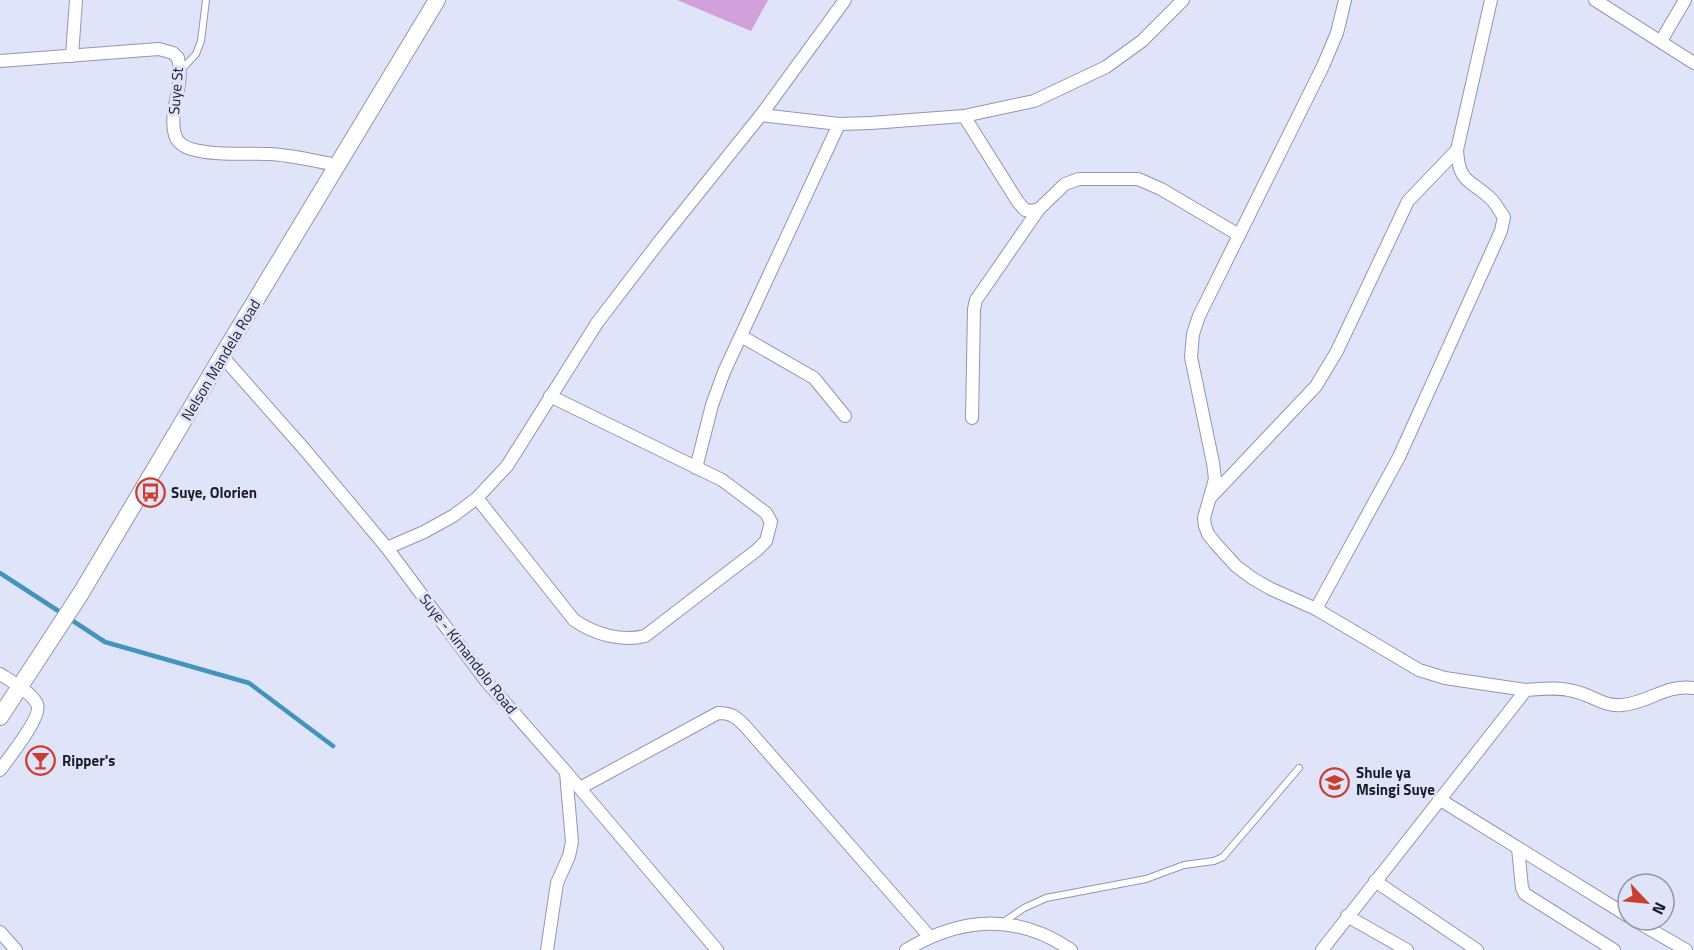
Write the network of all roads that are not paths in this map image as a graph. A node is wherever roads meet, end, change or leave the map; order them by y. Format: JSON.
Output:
{"nodes":[{"id":1,"x":76,"y":0,"type":"edge"},
{"id":2,"x":206,"y":0,"type":"edge"},
{"id":3,"x":437,"y":0,"type":"edge"},
{"id":4,"x":845,"y":0,"type":"edge"},
{"id":5,"x":1346,"y":0,"type":"edge"},
{"id":6,"x":1491,"y":0,"type":"edge"},
{"id":7,"x":1595,"y":0,"type":"edge"},
{"id":8,"x":1685,"y":0,"type":"edge"},
{"id":9,"x":1175,"y":3,"type":"edge"},
{"id":10,"x":1661,"y":41,"type":"junction"},
{"id":11,"x":72,"y":56,"type":"junction"},
{"id":12,"x":0,"y":61,"type":"edge"},
{"id":13,"x":1694,"y":63,"type":"edge"},
{"id":14,"x":181,"y":70,"type":"junction"},
{"id":15,"x":761,"y":115,"type":"junction"},
{"id":16,"x":964,"y":116,"type":"junction"},
{"id":17,"x":839,"y":124,"type":"junction"},
{"id":18,"x":1457,"y":150,"type":"junction"},
{"id":19,"x":337,"y":165,"type":"junction"},
{"id":20,"x":1039,"y":209,"type":"junction"},
{"id":21,"x":1239,"y":235,"type":"junction"},
{"id":22,"x":741,"y":336,"type":"junction"},
{"id":23,"x":222,"y":356,"type":"junction"},
{"id":24,"x":550,"y":396,"type":"junction"},
{"id":25,"x":845,"y":416,"type":"dead end"},
{"id":26,"x":972,"y":418,"type":"dead end"},
{"id":27,"x":696,"y":468,"type":"junction"},
{"id":28,"x":477,"y":498,"type":"junction"},
{"id":29,"x":1210,"y":498,"type":"junction"},
{"id":30,"x":387,"y":548,"type":"junction"},
{"id":31,"x":1316,"y":609,"type":"junction"},
{"id":32,"x":0,"y":674,"type":"edge"},
{"id":33,"x":20,"y":687,"type":"junction"},
{"id":34,"x":1694,"y":688,"type":"edge"},
{"id":35,"x":1526,"y":690,"type":"junction"},
{"id":36,"x":0,"y":717,"type":"edge"},
{"id":37,"x":1299,"y":768,"type":"dead end"},
{"id":38,"x":0,"y":770,"type":"edge"},
{"id":39,"x":566,"y":772,"type":"junction"},
{"id":40,"x":580,"y":788,"type":"junction"},
{"id":41,"x":1440,"y":799,"type":"junction"},
{"id":42,"x":1518,"y":848,"type":"junction"},
{"id":43,"x":1375,"y":881,"type":"junction"},
{"id":44,"x":1616,"y":909,"type":"edge"},
{"id":45,"x":1347,"y":916,"type":"junction"},
{"id":46,"x":1000,"y":924,"type":"junction"},
{"id":47,"x":0,"y":932,"type":"edge"},
{"id":48,"x":1655,"y":932,"type":"edge"},
{"id":49,"x":929,"y":936,"type":"junction"},
{"id":50,"x":16,"y":950,"type":"edge"},
{"id":51,"x":547,"y":950,"type":"edge"},
{"id":52,"x":717,"y":950,"type":"edge"},
{"id":53,"x":906,"y":950,"type":"edge"},
{"id":54,"x":1071,"y":950,"type":"edge"},
{"id":55,"x":1322,"y":950,"type":"edge"},
{"id":56,"x":1407,"y":950,"type":"edge"},
{"id":57,"x":1477,"y":950,"type":"edge"},
{"id":58,"x":1614,"y":950,"type":"edge"},
{"id":59,"x":1686,"y":950,"type":"edge"}],
"edges":[{"from":1,"to":11,"type":"street"},
{"from":2,"to":14,"type":"lane"},
{"from":3,"to":19,"type":"main road","name":"Nelson Mandela Road"},
{"from":4,"to":15,"type":"street"},
{"from":5,"to":21,"type":"street"},
{"from":6,"to":18,"type":"street"},
{"from":7,"to":10,"type":"street"},
{"from":8,"to":10,"type":"street"},
{"from":9,"to":16,"type":"street"},
{"from":10,"to":13,"type":"street"},
{"from":11,"to":12,"type":"street","name":"Suye St"},
{"from":11,"to":14,"type":"street","name":"Suye St"},
{"from":14,"to":19,"type":"street","name":"Suye St"},
{"from":15,"to":17,"type":"street"},
{"from":15,"to":24,"type":"street"},
{"from":16,"to":17,"type":"street"},
{"from":16,"to":20,"type":"street"},
{"from":17,"to":22,"type":"street"},
{"from":18,"to":29,"type":"street"},
{"from":18,"to":31,"type":"street"},
{"from":19,"to":23,"type":"main road","name":"Nelson Mandela Road"},
{"from":20,"to":21,"type":"street"},
{"from":20,"to":26,"type":"street"},
{"from":21,"to":29,"type":"street"},
{"from":22,"to":25,"type":"street"},
{"from":22,"to":27,"type":"street"},
{"from":23,"to":30,"type":"street","name":"Suye - Kimandolo Road"},
{"from":23,"to":33,"type":"main road","name":"Nelson Mandela Road"},
{"from":24,"to":27,"type":"street"},
{"from":24,"to":28,"type":"street"},
{"from":27,"to":28,"type":"street"},
{"from":28,"to":30,"type":"street"},
{"from":29,"to":31,"type":"street"},
{"from":30,"to":39,"type":"street","name":"Suye - Kimandolo Road"},
{"from":31,"to":35,"type":"street"},
{"from":32,"to":33,"type":"street"},
{"from":33,"to":36,"type":"main road","name":"Nelson Mandela Road"},
{"from":33,"to":38,"type":"street"},
{"from":34,"to":35,"type":"street"},
{"from":35,"to":41,"type":"street"},
{"from":37,"to":46,"type":"lane"},
{"from":39,"to":40,"type":"street","name":"Suye - Kimandolo Road"},
{"from":39,"to":51,"type":"street"},
{"from":40,"to":49,"type":"street"},
{"from":40,"to":52,"type":"street","name":"Suye - Kimandolo Road"},
{"from":41,"to":42,"type":"street"},
{"from":41,"to":43,"type":"street"},
{"from":42,"to":44,"type":"street"},
{"from":42,"to":58,"type":"street"},
{"from":43,"to":45,"type":"street"},
{"from":43,"to":57,"type":"street"},
{"from":45,"to":55,"type":"street"},
{"from":45,"to":56,"type":"street"},
{"from":46,"to":49,"type":"street"},
{"from":46,"to":54,"type":"street"},
{"from":47,"to":50,"type":"street"},
{"from":48,"to":59,"type":"street"},
{"from":49,"to":53,"type":"street"}]}
